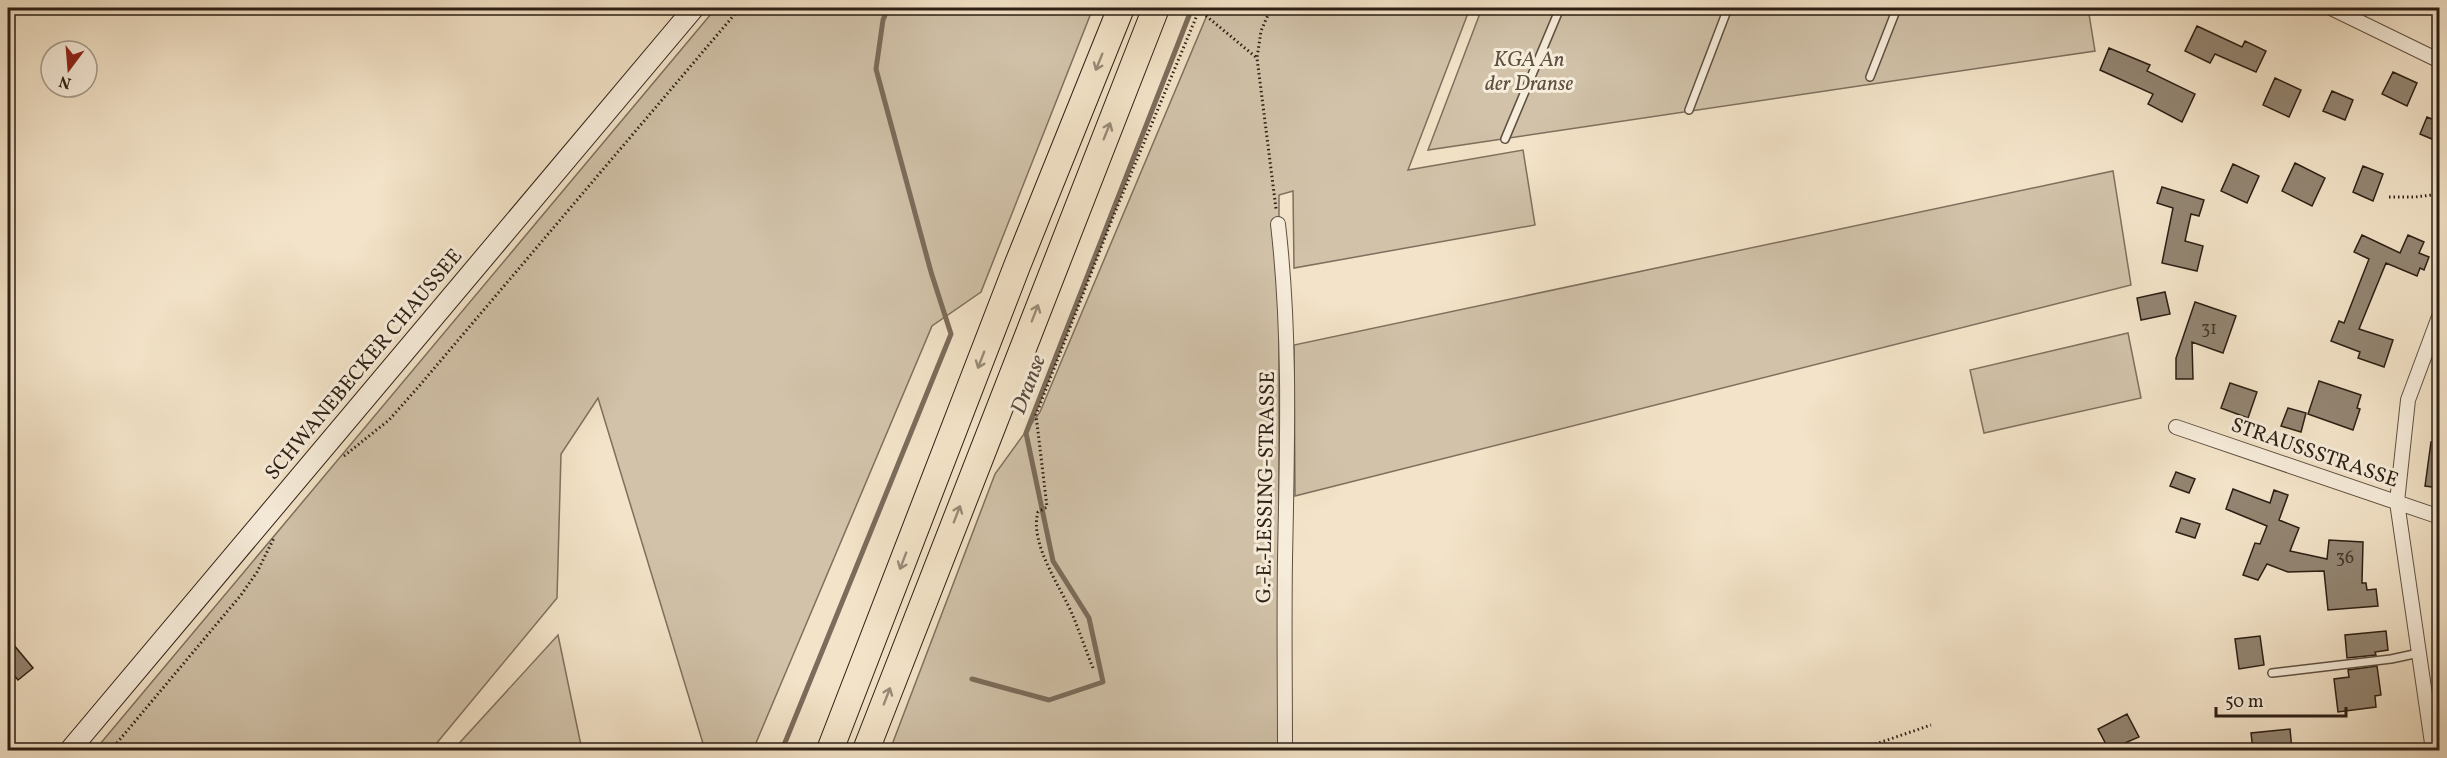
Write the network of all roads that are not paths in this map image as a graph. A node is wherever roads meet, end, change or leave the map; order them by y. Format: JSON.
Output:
{"nodes":[{"id":1,"x":694,"y":8,"type":"edge"},
{"id":2,"x":1121,"y":8,"type":"edge"},
{"id":3,"x":1156,"y":8,"type":"edge"},
{"id":4,"x":1560,"y":8,"type":"edge"},
{"id":5,"x":1728,"y":8,"type":"edge"},
{"id":6,"x":1896,"y":8,"type":"edge"},
{"id":7,"x":2331,"y":8,"type":"edge"},
{"id":8,"x":2439,"y":61,"type":"edge"},
{"id":9,"x":1870,"y":77,"type":"dead end"},
{"id":10,"x":1689,"y":110,"type":"dead end"},
{"id":11,"x":1504,"y":139,"type":"dead end"},
{"id":12,"x":1278,"y":224,"type":"road end"},
{"id":13,"x":2439,"y":314,"type":"edge"},
{"id":14,"x":2176,"y":427,"type":"dead end"},
{"id":15,"x":2397,"y":502,"type":"junction"},
{"id":16,"x":2439,"y":517,"type":"edge"},
{"id":17,"x":2419,"y":653,"type":"junction"},
{"id":18,"x":2272,"y":673,"type":"dead end"},
{"id":19,"x":70,"y":750,"type":"edge"},
{"id":20,"x":830,"y":750,"type":"edge"},
{"id":21,"x":866,"y":750,"type":"edge"},
{"id":22,"x":1285,"y":750,"type":"edge"},
{"id":23,"x":2431,"y":750,"type":"edge"}],
"edges":[{"from":1,"to":19,"type":"main road","name":"SCHWANEBECKER CHAUSSEE"},
{"from":2,"to":20,"type":"highway","one_way":true},
{"from":21,"to":3,"type":"highway","one_way":true},
{"from":4,"to":11,"type":"lane"},
{"from":5,"to":10,"type":"lane"},
{"from":6,"to":9,"type":"lane"},
{"from":7,"to":8,"type":"street"},
{"from":12,"to":22,"type":"street","name":"G.-E.-LESSING-STRASSE"},
{"from":13,"to":15,"type":"street"},
{"from":14,"to":15,"type":"street","name":"STRAUSSSTRASSE"},
{"from":15,"to":16,"type":"street","name":"STRAUSSSTRASSE"},
{"from":15,"to":17,"type":"street"},
{"from":17,"to":18,"type":"lane"},
{"from":17,"to":23,"type":"street"}]}
